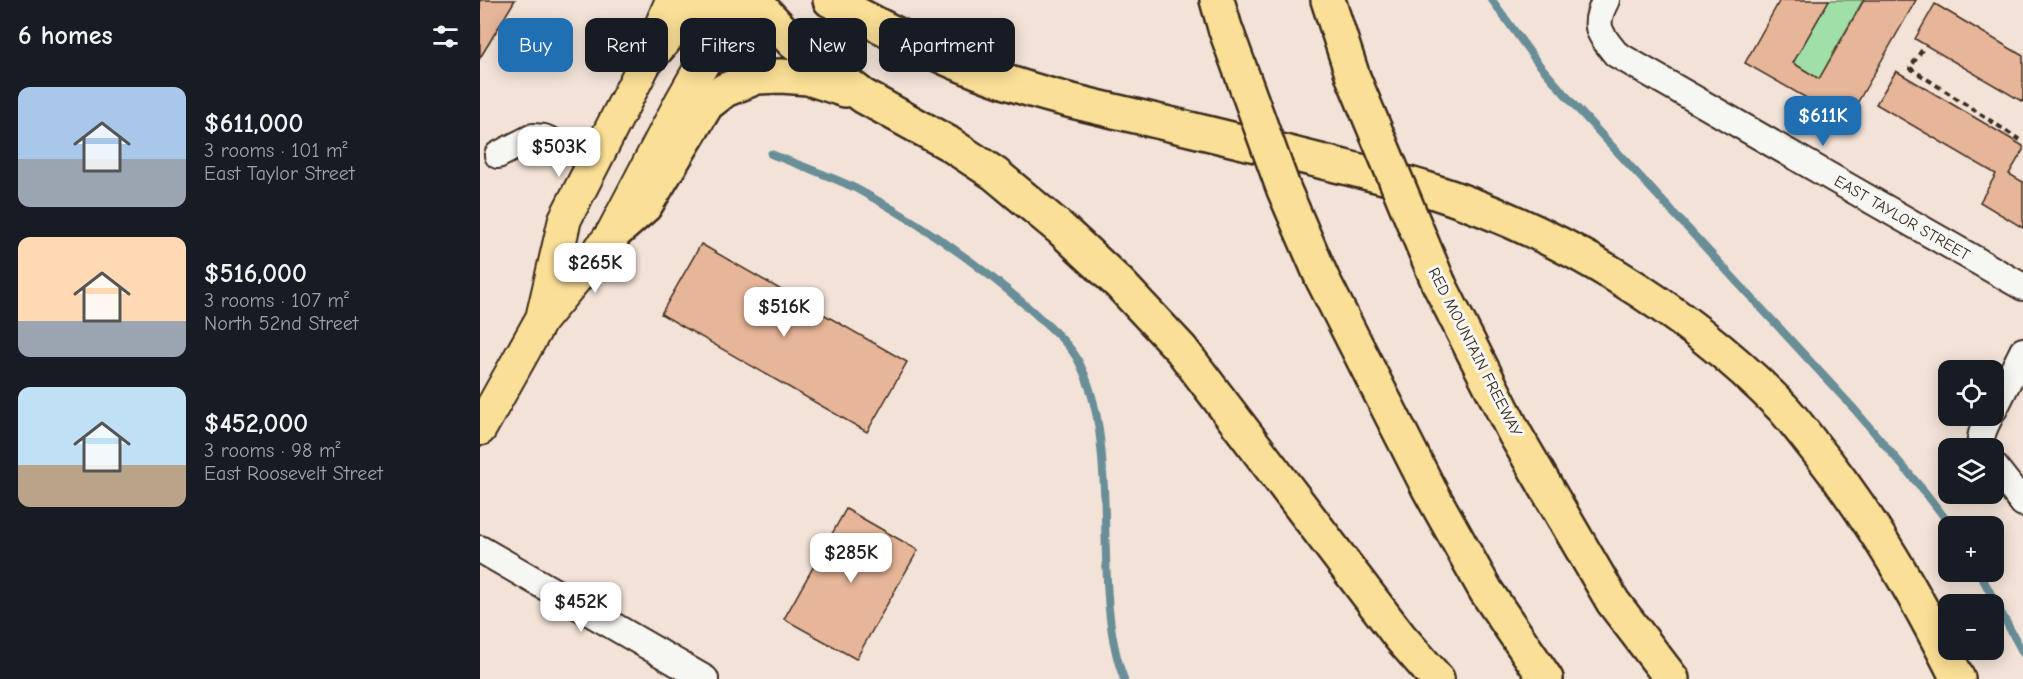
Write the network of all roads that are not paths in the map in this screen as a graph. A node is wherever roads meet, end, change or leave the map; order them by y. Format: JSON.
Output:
{"nodes":[{"id":1,"x":672,"y":0,"type":"edge"},
{"id":2,"x":712,"y":0,"type":"edge"},
{"id":3,"x":739,"y":0,"type":"edge"},
{"id":4,"x":756,"y":0,"type":"edge"},
{"id":5,"x":830,"y":0,"type":"edge"},
{"id":6,"x":854,"y":0,"type":"edge"},
{"id":7,"x":1328,"y":0,"type":"edge"},
{"id":8,"x":1606,"y":0,"type":"edge"},
{"id":9,"x":1221,"y":14,"type":"edge"},
{"id":10,"x":664,"y":18,"type":"edge"},
{"id":11,"x":879,"y":23,"type":"edge"},
{"id":12,"x":879,"y":26,"type":"edge"},
{"id":13,"x":668,"y":36,"type":"edge"},
{"id":14,"x":640,"y":72,"type":"edge"},
{"id":15,"x":978,"y":72,"type":"edge"},
{"id":16,"x":863,"y":96,"type":"junction"},
{"id":17,"x":498,"y":154,"type":"dead end"},
{"id":18,"x":595,"y":160,"type":"junction"},
{"id":19,"x":611,"y":236,"type":"junction"},
{"id":20,"x":2023,"y":287,"type":"edge"},
{"id":21,"x":541,"y":320,"type":"junction"},
{"id":22,"x":2023,"y":351,"type":"edge"},
{"id":23,"x":2004,"y":389,"type":"edge"},
{"id":24,"x":480,"y":429,"type":"edge"},
{"id":25,"x":2004,"y":479,"type":"edge"},
{"id":26,"x":2023,"y":503,"type":"edge"},
{"id":27,"x":480,"y":549,"type":"edge"},
{"id":28,"x":705,"y":679,"type":"edge"},
{"id":29,"x":1437,"y":679,"type":"edge"},
{"id":30,"x":1546,"y":679,"type":"edge"},
{"id":31,"x":1672,"y":679,"type":"edge"},
{"id":32,"x":1958,"y":679,"type":"edge"}],
"edges":[{"from":1,"to":10,"type":"main road"},
{"from":2,"to":13,"type":"highway"},
{"from":3,"to":19,"type":"main road"},
{"from":4,"to":16,"type":"highway"},
{"from":5,"to":12,"type":"highway"},
{"from":6,"to":11,"type":"highway"},
{"from":7,"to":31,"type":"highway","name":"RED MOUNTAIN FREEWAY","bridge":true},
{"from":8,"to":20,"type":"street","name":"EAST TAYLOR STREET"},
{"from":9,"to":30,"type":"highway","bridge":true},
{"from":14,"to":18,"type":"main road"},
{"from":15,"to":32,"type":"highway"},
{"from":16,"to":19,"type":"highway"},
{"from":16,"to":29,"type":"highway"},
{"from":17,"to":18,"type":"street"},
{"from":18,"to":21,"type":"main road"},
{"from":19,"to":21,"type":"main road"},
{"from":21,"to":24,"type":"main road"},
{"from":22,"to":23,"type":"street"},
{"from":25,"to":26,"type":"street"},
{"from":27,"to":28,"type":"street"}]}
